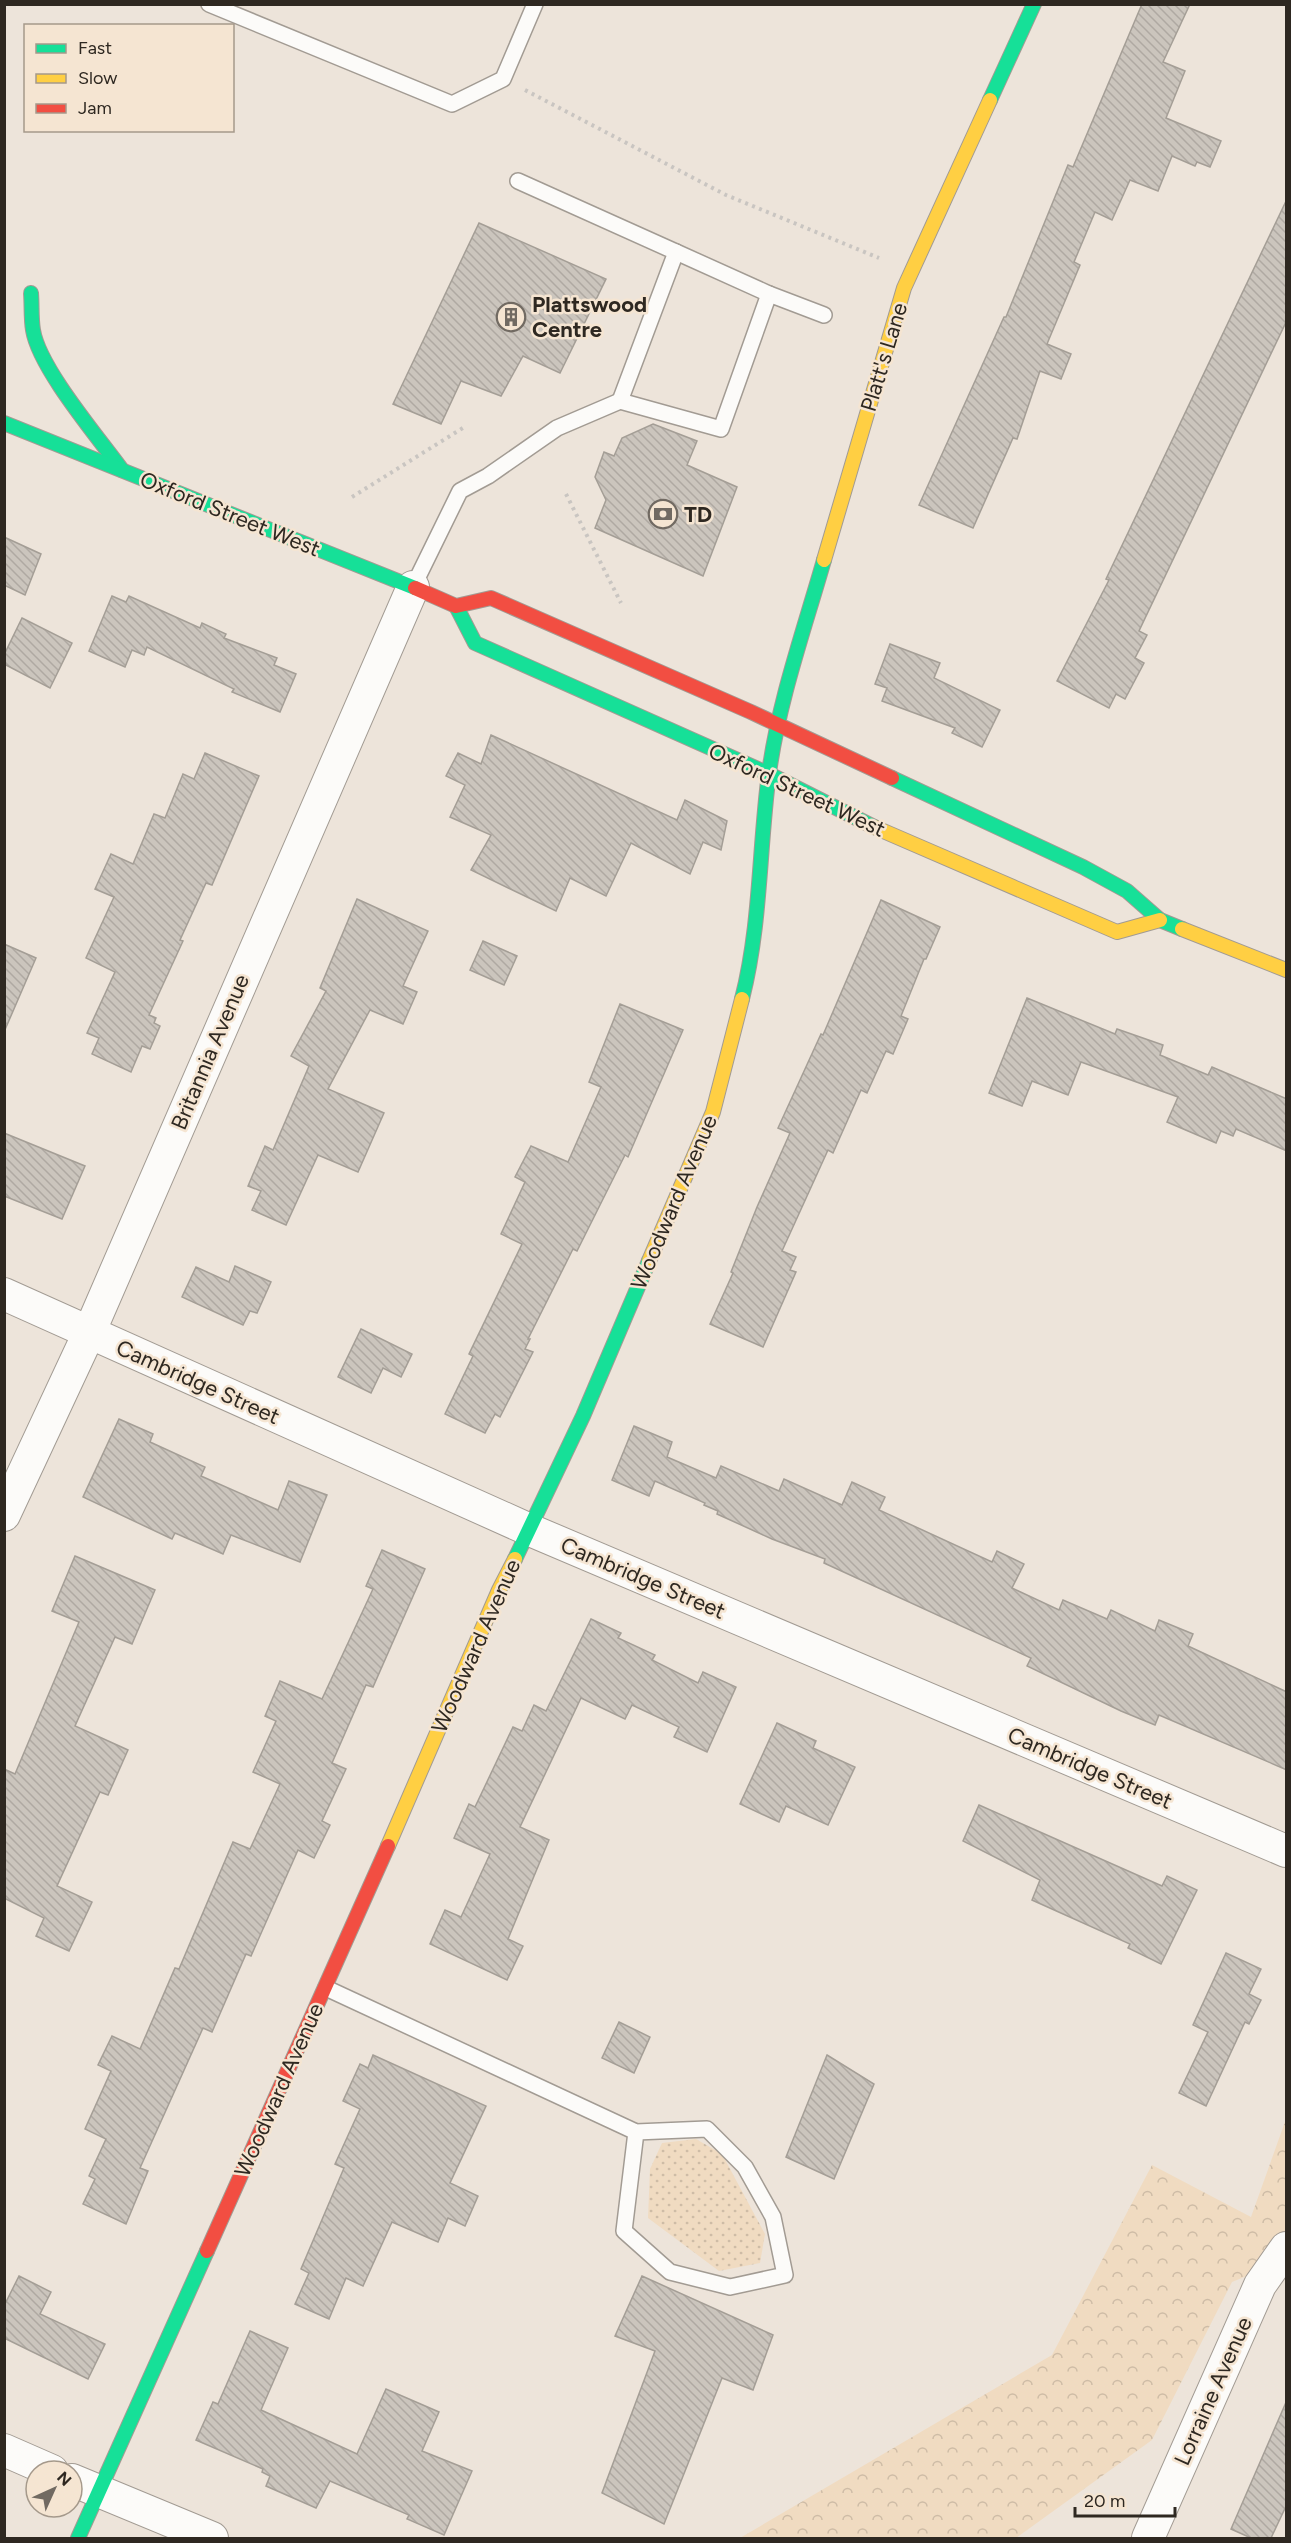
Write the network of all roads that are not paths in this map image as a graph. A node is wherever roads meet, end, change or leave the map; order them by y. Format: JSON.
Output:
{"nodes":[{"id":1,"x":209,"y":4,"type":"edge"},
{"id":2,"x":535,"y":4,"type":"edge"},
{"id":3,"x":1034,"y":4,"type":"edge"},
{"id":4,"x":518,"y":181,"type":"dead end"},
{"id":5,"x":676,"y":252,"type":"junction"},
{"id":6,"x":31,"y":293,"type":"dead end"},
{"id":7,"x":769,"y":294,"type":"junction"},
{"id":8,"x":824,"y":315,"type":"dead end"},
{"id":9,"x":620,"y":401,"type":"junction"},
{"id":10,"x":4,"y":423,"type":"edge"},
{"id":11,"x":122,"y":470,"type":"junction"},
{"id":12,"x":412,"y":586,"type":"junction"},
{"id":13,"x":456,"y":606,"type":"junction"},
{"id":14,"x":777,"y":725,"type":"junction"},
{"id":15,"x":769,"y":774,"type":"junction"},
{"id":16,"x":1160,"y":920,"type":"junction"},
{"id":17,"x":1287,"y":970,"type":"edge"},
{"id":18,"x":4,"y":1294,"type":"edge"},
{"id":19,"x":89,"y":1333,"type":"junction"},
{"id":20,"x":4,"y":1515,"type":"edge"},
{"id":21,"x":530,"y":1530,"type":"junction"},
{"id":22,"x":1287,"y":1851,"type":"edge"},
{"id":23,"x":326,"y":1988,"type":"junction"},
{"id":24,"x":636,"y":2132,"type":"junction"},
{"id":25,"x":1287,"y":2248,"type":"edge"},
{"id":26,"x":4,"y":2450,"type":"edge"},
{"id":27,"x":25,"y":2459,"type":"edge"},
{"id":28,"x":85,"y":2486,"type":"edge"},
{"id":29,"x":78,"y":2538,"type":"edge"},
{"id":30,"x":212,"y":2538,"type":"edge"},
{"id":31,"x":1148,"y":2538,"type":"edge"}],
"edges":[{"from":1,"to":2,"type":"lane"},
{"from":3,"to":14,"type":"street","name":"Platt's Lane"},
{"from":4,"to":5,"type":"lane"},
{"from":5,"to":7,"type":"lane"},
{"from":5,"to":9,"type":"lane"},
{"from":6,"to":11,"type":"street"},
{"from":7,"to":8,"type":"lane"},
{"from":7,"to":9,"type":"lane"},
{"from":9,"to":12,"type":"lane"},
{"from":10,"to":11,"type":"street","name":"Oxford Street West"},
{"from":11,"to":12,"type":"street","name":"Oxford Street West"},
{"from":12,"to":13,"type":"street","name":"Oxford Street West"},
{"from":12,"to":19,"type":"street","name":"Britannia Avenue"},
{"from":13,"to":14,"type":"street"},
{"from":13,"to":15,"type":"street","name":"Oxford Street West"},
{"from":14,"to":15,"type":"street","name":"Woodward Avenue"},
{"from":14,"to":16,"type":"street"},
{"from":15,"to":16,"type":"street","name":"Oxford Street West"},
{"from":15,"to":21,"type":"street","name":"Woodward Avenue"},
{"from":16,"to":17,"type":"street"},
{"from":18,"to":19,"type":"street","name":"Cambridge Street"},
{"from":19,"to":20,"type":"street","name":"Britannia Avenue"},
{"from":19,"to":21,"type":"street","name":"Cambridge Street"},
{"from":21,"to":22,"type":"street","name":"Cambridge Street"},
{"from":21,"to":23,"type":"street","name":"Woodward Avenue"},
{"from":23,"to":24,"type":"lane"},
{"from":23,"to":28,"type":"street","name":"Woodward Avenue"},
{"from":24,"to":24,"type":"lane"},
{"from":25,"to":31,"type":"street","name":"Lorraine Avenue"},
{"from":26,"to":27,"type":"street"},
{"from":28,"to":29,"type":"street","name":"Woodward Avenue"},
{"from":28,"to":30,"type":"street"}]}
